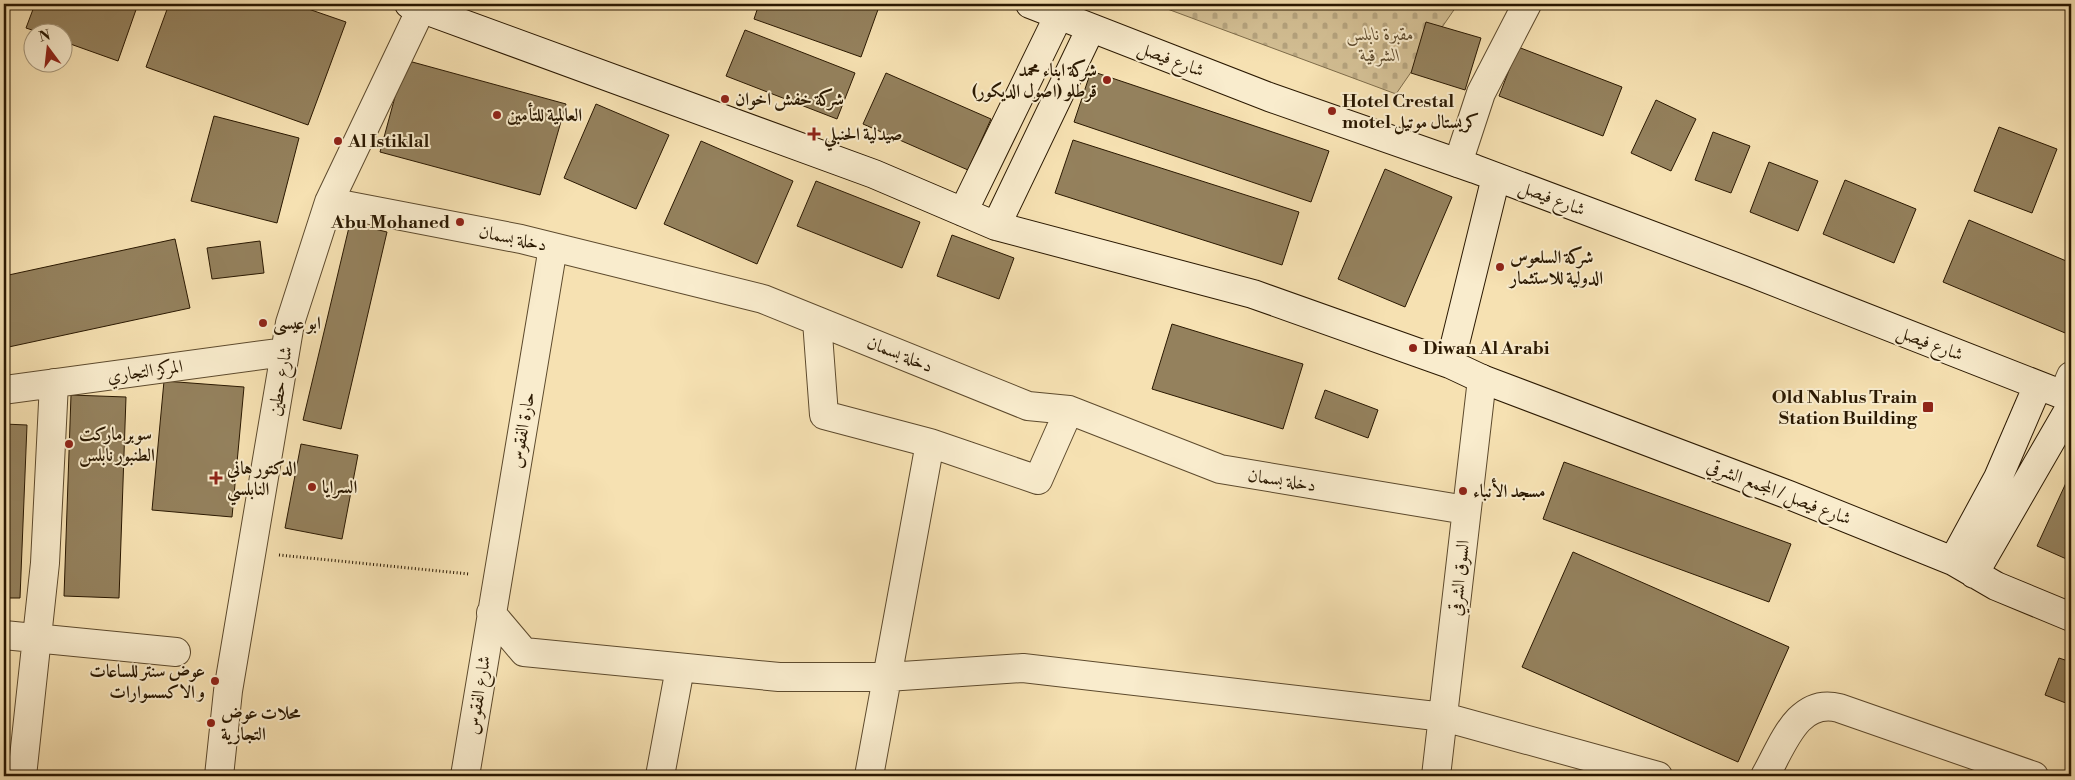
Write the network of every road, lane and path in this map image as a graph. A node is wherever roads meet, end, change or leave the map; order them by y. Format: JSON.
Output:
{"nodes":[{"id":1,"x":1030,"y":4,"type":"edge"},
{"id":2,"x":1527,"y":4,"type":"edge"},
{"id":3,"x":423,"y":5,"type":"edge"},
{"id":4,"x":1059,"y":16,"type":"junction"},
{"id":5,"x":1091,"y":28,"type":"junction"},
{"id":6,"x":1458,"y":163,"type":"junction"},
{"id":7,"x":1496,"y":177,"type":"junction"},
{"id":8,"x":330,"y":202,"type":"junction"},
{"id":9,"x":963,"y":212,"type":"junction"},
{"id":10,"x":996,"y":226,"type":"junction"},
{"id":11,"x":553,"y":247,"type":"junction"},
{"id":12,"x":817,"y":321,"type":"junction"},
{"id":13,"x":285,"y":352,"type":"junction"},
{"id":14,"x":1450,"y":364,"type":"junction"},
{"id":15,"x":1482,"y":379,"type":"junction"},
{"id":16,"x":54,"y":383,"type":"junction"},
{"id":17,"x":2038,"y":385,"type":"junction"},
{"id":18,"x":4,"y":390,"type":"edge"},
{"id":19,"x":2069,"y":394,"type":"edge"},
{"id":20,"x":1069,"y":410,"type":"junction"},
{"id":21,"x":930,"y":443,"type":"junction"},
{"id":22,"x":1466,"y":510,"type":"junction"},
{"id":23,"x":251,"y":552,"type":"junction"},
{"id":24,"x":1964,"y":567,"type":"junction"},
{"id":25,"x":497,"y":576,"type":"junction"},
{"id":26,"x":491,"y":613,"type":"junction"},
{"id":27,"x":2071,"y":616,"type":"edge"},
{"id":28,"x":4,"y":635,"type":"edge"},
{"id":29,"x":36,"y":639,"type":"junction"},
{"id":30,"x":176,"y":652,"type":"dead end"},
{"id":31,"x":680,"y":668,"type":"junction"},
{"id":32,"x":887,"y":676,"type":"junction"},
{"id":33,"x":1444,"y":717,"type":"junction"},
{"id":34,"x":22,"y":776,"type":"edge"},
{"id":35,"x":219,"y":776,"type":"edge"},
{"id":36,"x":465,"y":776,"type":"edge"},
{"id":37,"x":660,"y":776,"type":"edge"},
{"id":38,"x":868,"y":776,"type":"edge"},
{"id":39,"x":1436,"y":776,"type":"edge"},
{"id":40,"x":1658,"y":776,"type":"edge"},
{"id":41,"x":1765,"y":776,"type":"edge"},
{"id":42,"x":2034,"y":776,"type":"edge"}],
"edges":[{"from":1,"to":4,"type":"street","name":"شارع فيصل"},
{"from":2,"to":6,"type":"street"},
{"from":3,"to":8,"type":"street","name":"شارع حطين"},
{"from":3,"to":9,"type":"street","name":"شارع فيصل / المجمع الشرقي"},
{"from":4,"to":5,"type":"street","name":"شارع فيصل"},
{"from":4,"to":9,"type":"street"},
{"from":5,"to":6,"type":"street","name":"شارع فيصل"},
{"from":5,"to":10,"type":"street"},
{"from":6,"to":7,"type":"street","name":"شارع فيصل"},
{"from":7,"to":14,"type":"street"},
{"from":7,"to":17,"type":"street","name":"شارع فيصل"},
{"from":8,"to":11,"type":"street","name":"دخلة بسمان"},
{"from":8,"to":13,"type":"street","name":"شارع حطين"},
{"from":9,"to":10,"type":"street","name":"شارع فيصل / المجمع الشرقي"},
{"from":10,"to":14,"type":"street","name":"شارع فيصل / المجمع الشرقي"},
{"from":11,"to":12,"type":"street","name":"دخلة بسمان"},
{"from":11,"to":25,"type":"street","name":"حارة الفقوس"},
{"from":12,"to":20,"type":"street","name":"دخلة بسمان"},
{"from":12,"to":21,"type":"street"},
{"from":13,"to":16,"type":"street","name":"المركز التجاري"},
{"from":13,"to":23,"type":"street","name":"شارع حطين"},
{"from":14,"to":15,"type":"street","name":"شارع فيصل / المجمع الشرقي"},
{"from":15,"to":22,"type":"street","name":"السوق الشرقي"},
{"from":15,"to":24,"type":"street","name":"شارع فيصل / المجمع الشرقي"},
{"from":16,"to":18,"type":"street","name":"المركز التجاري"},
{"from":16,"to":29,"type":"street"},
{"from":17,"to":19,"type":"street","name":"شارع فيصل"},
{"from":17,"to":24,"type":"street"},
{"from":19,"to":24,"type":"street"},
{"from":20,"to":21,"type":"street"},
{"from":20,"to":22,"type":"street","name":"دخلة بسمان"},
{"from":21,"to":32,"type":"street"},
{"from":22,"to":33,"type":"street","name":"السوق الشرقي"},
{"from":23,"to":25,"type":"path"},
{"from":23,"to":35,"type":"street","name":"شارع حطين"},
{"from":24,"to":27,"type":"street","name":"شارع فيصل / المجمع الشرقي"},
{"from":25,"to":26,"type":"street","name":"حارة الفقوس"},
{"from":26,"to":31,"type":"street"},
{"from":26,"to":36,"type":"street","name":"شارع الفقوس"},
{"from":28,"to":29,"type":"street"},
{"from":29,"to":30,"type":"street"},
{"from":29,"to":34,"type":"street"},
{"from":31,"to":32,"type":"street"},
{"from":31,"to":37,"type":"street"},
{"from":32,"to":33,"type":"street"},
{"from":32,"to":38,"type":"street"},
{"from":33,"to":39,"type":"street","name":"السوق الشرقي"},
{"from":33,"to":40,"type":"street"},
{"from":41,"to":42,"type":"street"}]}
